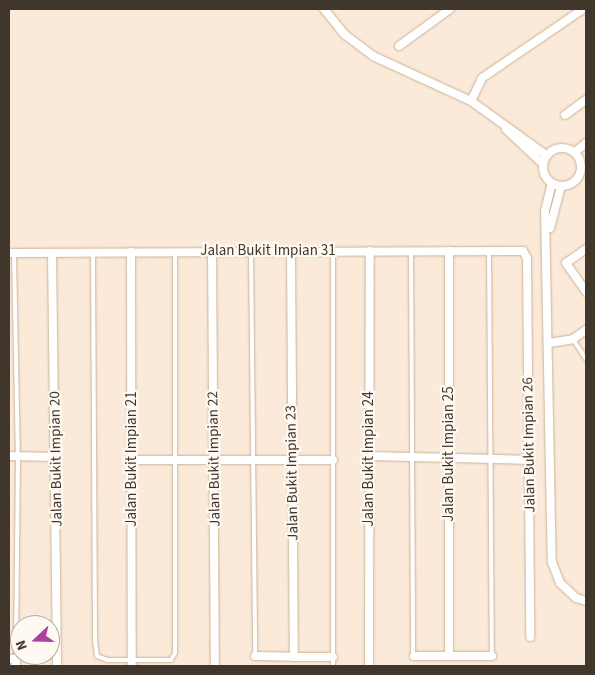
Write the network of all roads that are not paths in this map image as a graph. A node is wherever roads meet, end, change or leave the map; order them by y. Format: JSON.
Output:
{"nodes":[{"id":1,"x":324,"y":9,"type":"edge"},
{"id":2,"x":450,"y":9,"type":"edge"},
{"id":3,"x":583,"y":9,"type":"edge"},
{"id":4,"x":399,"y":46,"type":"dead end"},
{"id":5,"x":586,"y":100,"type":"edge"},
{"id":6,"x":471,"y":101,"type":"junction"},
{"id":7,"x":565,"y":115,"type":"dead end"},
{"id":8,"x":498,"y":120,"type":"junction"},
{"id":9,"x":586,"y":143,"type":"edge"},
{"id":10,"x":575,"y":152,"type":"junction"},
{"id":11,"x":546,"y":155,"type":"junction"},
{"id":12,"x":583,"y":159,"type":"edge"},
{"id":13,"x":542,"y":164,"type":"junction"},
{"id":14,"x":552,"y":183,"type":"junction"},
{"id":15,"x":560,"y":186,"type":"junction"},
{"id":16,"x":548,"y":239,"type":"junction"},
{"id":17,"x":586,"y":249,"type":"edge"},
{"id":18,"x":489,"y":250,"type":"junction"},
{"id":19,"x":292,"y":251,"type":"junction"},
{"id":20,"x":333,"y":251,"type":"junction"},
{"id":21,"x":370,"y":251,"type":"junction"},
{"id":22,"x":411,"y":251,"type":"junction"},
{"id":23,"x":449,"y":251,"type":"junction"},
{"id":24,"x":52,"y":252,"type":"junction"},
{"id":25,"x":93,"y":252,"type":"junction"},
{"id":26,"x":131,"y":252,"type":"junction"},
{"id":27,"x":175,"y":252,"type":"junction"},
{"id":28,"x":212,"y":252,"type":"junction"},
{"id":29,"x":252,"y":252,"type":"junction"},
{"id":30,"x":11,"y":253,"type":"edge"},
{"id":31,"x":526,"y":254,"type":"joint"},
{"id":32,"x":586,"y":292,"type":"edge"},
{"id":33,"x":586,"y":330,"type":"edge"},
{"id":34,"x":573,"y":339,"type":"junction"},
{"id":35,"x":549,"y":343,"type":"junction"},
{"id":36,"x":586,"y":359,"type":"edge"},
{"id":37,"x":9,"y":456,"type":"edge"},
{"id":38,"x":18,"y":456,"type":"junction"},
{"id":39,"x":369,"y":456,"type":"junction"},
{"id":40,"x":56,"y":457,"type":"junction"},
{"id":41,"x":413,"y":457,"type":"junction"},
{"id":42,"x":449,"y":458,"type":"junction"},
{"id":43,"x":490,"y":458,"type":"junction"},
{"id":44,"x":132,"y":460,"type":"junction"},
{"id":45,"x":175,"y":460,"type":"junction"},
{"id":46,"x":214,"y":460,"type":"junction"},
{"id":47,"x":254,"y":460,"type":"junction"},
{"id":48,"x":292,"y":460,"type":"junction"},
{"id":49,"x":333,"y":460,"type":"junction"},
{"id":50,"x":530,"y":460,"type":"junction"},
{"id":51,"x":586,"y":601,"type":"edge"},
{"id":52,"x":14,"y":615,"type":"edge"},
{"id":53,"x":530,"y":636,"type":"dead end"},
{"id":54,"x":255,"y":656,"type":"joint"},
{"id":55,"x":294,"y":656,"type":"junction"},
{"id":56,"x":414,"y":656,"type":"joint"},
{"id":57,"x":449,"y":656,"type":"junction"},
{"id":58,"x":492,"y":656,"type":"joint"},
{"id":59,"x":333,"y":657,"type":"junction"},
{"id":60,"x":132,"y":663,"type":"edge"},
{"id":61,"x":57,"y":666,"type":"edge"},
{"id":62,"x":215,"y":666,"type":"edge"},
{"id":63,"x":333,"y":666,"type":"edge"},
{"id":64,"x":369,"y":666,"type":"edge"}],
"edges":[{"from":1,"to":6,"type":"street"},
{"from":2,"to":4,"type":"street"},
{"from":3,"to":6,"type":"street"},
{"from":5,"to":7,"type":"street"},
{"from":6,"to":8,"type":"street"},
{"from":8,"to":11,"type":"street"},
{"from":8,"to":13,"type":"street"},
{"from":9,"to":10,"type":"street"},
{"from":10,"to":11,"type":"street"},
{"from":10,"to":12,"type":"street"},
{"from":11,"to":13,"type":"street"},
{"from":12,"to":15,"type":"street"},
{"from":13,"to":14,"type":"street"},
{"from":14,"to":15,"type":"street"},
{"from":14,"to":16,"type":"street"},
{"from":15,"to":16,"type":"street"},
{"from":16,"to":35,"type":"street"},
{"from":17,"to":32,"type":"street"},
{"from":18,"to":23,"type":"street","name":"Jalan Bukit Impian 31"},
{"from":18,"to":31,"type":"street","name":"Jalan Bukit Impian 31"},
{"from":18,"to":43,"type":"lane"},
{"from":19,"to":20,"type":"street","name":"Jalan Bukit Impian 31"},
{"from":19,"to":29,"type":"street","name":"Jalan Bukit Impian 31"},
{"from":19,"to":48,"type":"street","name":"Jalan Bukit Impian 23"},
{"from":20,"to":21,"type":"street","name":"Jalan Bukit Impian 31"},
{"from":20,"to":49,"type":"lane"},
{"from":21,"to":22,"type":"street","name":"Jalan Bukit Impian 31"},
{"from":21,"to":39,"type":"street","name":"Jalan Bukit Impian 24"},
{"from":22,"to":23,"type":"street","name":"Jalan Bukit Impian 31"},
{"from":22,"to":41,"type":"lane"},
{"from":23,"to":42,"type":"street","name":"Jalan Bukit Impian 25"},
{"from":24,"to":25,"type":"street","name":"Jalan Bukit Impian 31"},
{"from":24,"to":30,"type":"street","name":"Jalan Bukit Impian 31"},
{"from":24,"to":40,"type":"street","name":"Jalan Bukit Impian 20"},
{"from":25,"to":26,"type":"street","name":"Jalan Bukit Impian 31"},
{"from":25,"to":60,"type":"lane"},
{"from":26,"to":27,"type":"street","name":"Jalan Bukit Impian 31"},
{"from":26,"to":44,"type":"street","name":"Jalan Bukit Impian 21"},
{"from":27,"to":28,"type":"street","name":"Jalan Bukit Impian 31"},
{"from":27,"to":45,"type":"lane"},
{"from":28,"to":29,"type":"street","name":"Jalan Bukit Impian 31"},
{"from":28,"to":46,"type":"street","name":"Jalan Bukit Impian 22"},
{"from":29,"to":47,"type":"lane"},
{"from":30,"to":38,"type":"lane"},
{"from":31,"to":50,"type":"street","name":"Jalan Bukit Impian 26"},
{"from":33,"to":34,"type":"street"},
{"from":34,"to":35,"type":"street"},
{"from":34,"to":36,"type":"lane"},
{"from":35,"to":51,"type":"street"},
{"from":37,"to":38,"type":"street"},
{"from":38,"to":40,"type":"street"},
{"from":38,"to":52,"type":"lane"},
{"from":39,"to":41,"type":"street"},
{"from":39,"to":64,"type":"street","name":"Jalan Bukit Impian 24"},
{"from":40,"to":61,"type":"street","name":"Jalan Bukit Impian 20"},
{"from":41,"to":42,"type":"street"},
{"from":41,"to":56,"type":"lane"},
{"from":42,"to":43,"type":"street"},
{"from":42,"to":57,"type":"street","name":"Jalan Bukit Impian 25"},
{"from":43,"to":50,"type":"street"},
{"from":43,"to":58,"type":"lane"},
{"from":44,"to":45,"type":"street"},
{"from":44,"to":60,"type":"street","name":"Jalan Bukit Impian 21"},
{"from":45,"to":46,"type":"street"},
{"from":45,"to":60,"type":"lane"},
{"from":46,"to":47,"type":"street"},
{"from":46,"to":62,"type":"street","name":"Jalan Bukit Impian 22"},
{"from":47,"to":48,"type":"street"},
{"from":47,"to":54,"type":"lane"},
{"from":48,"to":49,"type":"street"},
{"from":48,"to":55,"type":"street","name":"Jalan Bukit Impian 23"},
{"from":49,"to":59,"type":"lane"},
{"from":50,"to":53,"type":"street","name":"Jalan Bukit Impian 26"},
{"from":54,"to":55,"type":"street"},
{"from":55,"to":59,"type":"street"},
{"from":56,"to":57,"type":"street"},
{"from":57,"to":58,"type":"street"},
{"from":59,"to":63,"type":"lane"}]}
